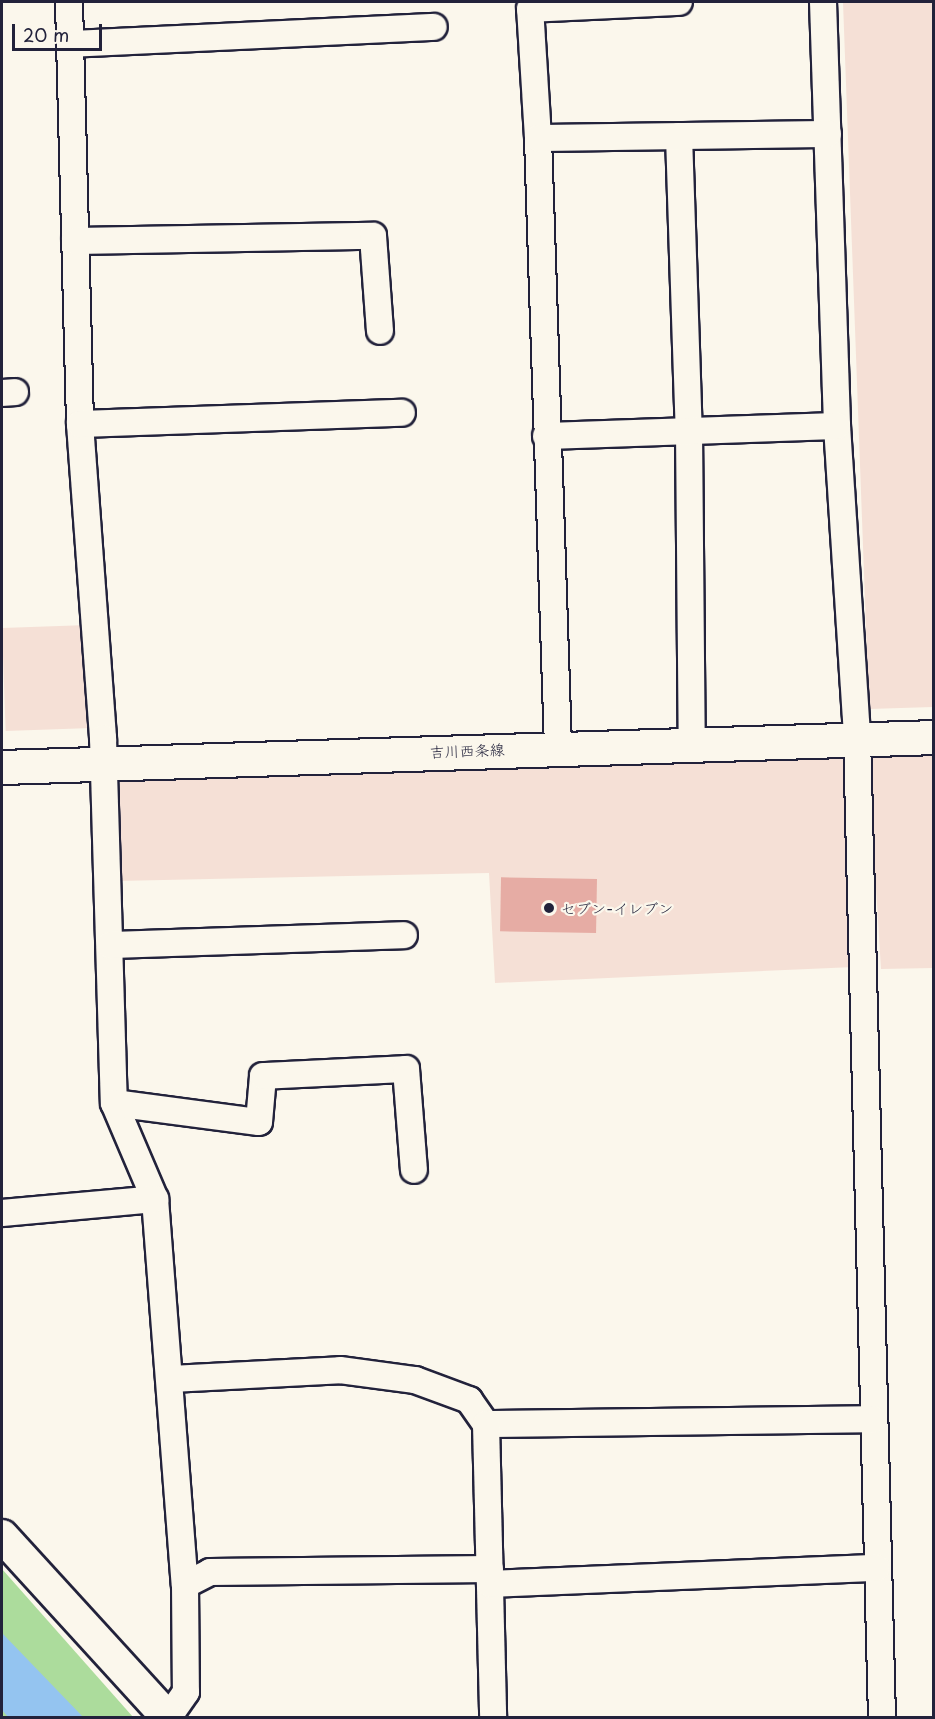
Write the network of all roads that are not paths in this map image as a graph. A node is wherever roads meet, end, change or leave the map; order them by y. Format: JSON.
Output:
{"nodes":[{"id":1,"x":69,"y":2,"type":"edge"},
{"id":2,"x":678,"y":2,"type":"edge"},
{"id":3,"x":823,"y":2,"type":"edge"},
{"id":4,"x":434,"y":27,"type":"dead end"},
{"id":5,"x":70,"y":44,"type":"junction"},
{"id":6,"x":828,"y":134,"type":"junction"},
{"id":7,"x":679,"y":136,"type":"junction"},
{"id":8,"x":538,"y":138,"type":"junction"},
{"id":9,"x":75,"y":242,"type":"junction"},
{"id":10,"x":380,"y":332,"type":"dead end"},
{"id":11,"x":402,"y":413,"type":"dead end"},
{"id":12,"x":80,"y":424,"type":"junction"},
{"id":13,"x":837,"y":426,"type":"junction"},
{"id":14,"x":689,"y":430,"type":"junction"},
{"id":15,"x":546,"y":436,"type":"junction"},
{"id":16,"x":857,"y":737,"type":"junction"},
{"id":17,"x":933,"y":737,"type":"edge"},
{"id":18,"x":692,"y":743,"type":"junction"},
{"id":19,"x":558,"y":747,"type":"junction"},
{"id":20,"x":102,"y":762,"type":"junction"},
{"id":21,"x":2,"y":767,"type":"edge"},
{"id":22,"x":404,"y":935,"type":"dead end"},
{"id":23,"x":110,"y":945,"type":"junction"},
{"id":24,"x":114,"y":1103,"type":"junction"},
{"id":25,"x":414,"y":1170,"type":"dead end"},
{"id":26,"x":155,"y":1199,"type":"junction"},
{"id":27,"x":2,"y":1213,"type":"edge"},
{"id":28,"x":171,"y":1379,"type":"junction"},
{"id":29,"x":874,"y":1419,"type":"junction"},
{"id":30,"x":486,"y":1424,"type":"junction"},
{"id":31,"x":2,"y":1536,"type":"edge"},
{"id":32,"x":877,"y":1568,"type":"junction"},
{"id":33,"x":490,"y":1576,"type":"junction"},
{"id":34,"x":185,"y":1585,"type":"junction"},
{"id":35,"x":168,"y":1717,"type":"edge"},
{"id":36,"x":493,"y":1718,"type":"edge"},
{"id":37,"x":882,"y":1718,"type":"edge"}],
"edges":[{"from":1,"to":5,"type":"street"},
{"from":2,"to":8,"type":"street"},
{"from":3,"to":6,"type":"street"},
{"from":4,"to":5,"type":"street"},
{"from":5,"to":9,"type":"street"},
{"from":6,"to":7,"type":"street"},
{"from":6,"to":13,"type":"street"},
{"from":7,"to":8,"type":"street"},
{"from":7,"to":14,"type":"street"},
{"from":8,"to":15,"type":"street"},
{"from":9,"to":10,"type":"street"},
{"from":9,"to":12,"type":"street"},
{"from":11,"to":12,"type":"street"},
{"from":12,"to":20,"type":"street"},
{"from":13,"to":14,"type":"street"},
{"from":13,"to":16,"type":"street"},
{"from":14,"to":15,"type":"street"},
{"from":14,"to":18,"type":"street"},
{"from":15,"to":19,"type":"street"},
{"from":16,"to":17,"type":"main road","name":"吉川西条線"},
{"from":16,"to":18,"type":"main road","name":"吉川西条線"},
{"from":16,"to":29,"type":"street"},
{"from":18,"to":19,"type":"main road","name":"吉川西条線"},
{"from":19,"to":20,"type":"main road","name":"吉川西条線"},
{"from":20,"to":21,"type":"main road","name":"吉川西条線"},
{"from":20,"to":23,"type":"street"},
{"from":22,"to":23,"type":"street"},
{"from":23,"to":24,"type":"street"},
{"from":24,"to":25,"type":"street"},
{"from":24,"to":26,"type":"street"},
{"from":26,"to":27,"type":"street"},
{"from":26,"to":28,"type":"street"},
{"from":28,"to":30,"type":"street"},
{"from":28,"to":34,"type":"street"},
{"from":29,"to":30,"type":"street"},
{"from":29,"to":32,"type":"street"},
{"from":30,"to":33,"type":"street"},
{"from":31,"to":35,"type":"street"},
{"from":32,"to":33,"type":"street"},
{"from":32,"to":37,"type":"street"},
{"from":33,"to":34,"type":"street"},
{"from":33,"to":36,"type":"street"},
{"from":34,"to":35,"type":"street"}]}
